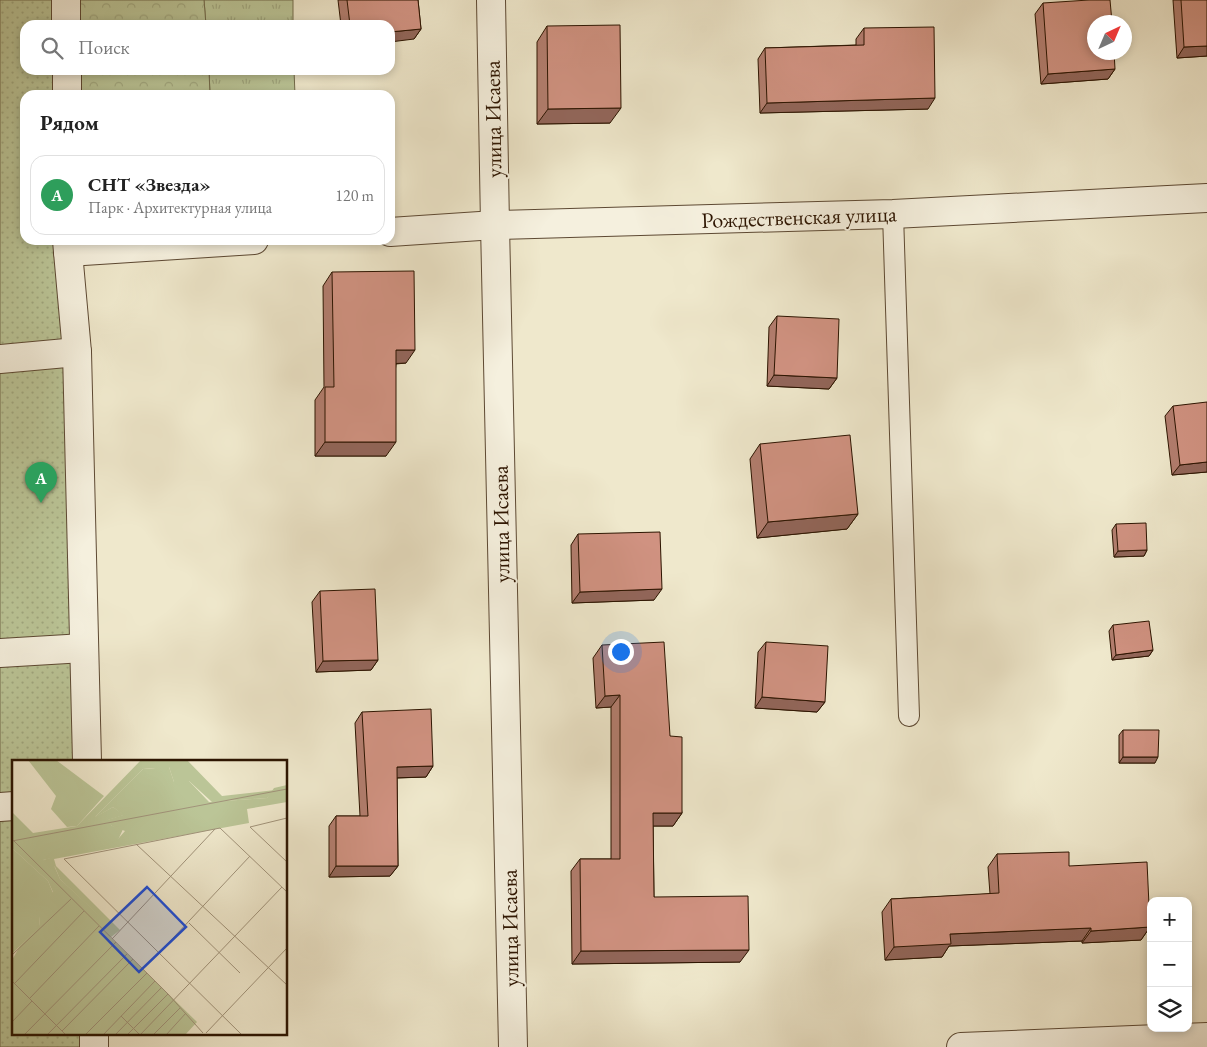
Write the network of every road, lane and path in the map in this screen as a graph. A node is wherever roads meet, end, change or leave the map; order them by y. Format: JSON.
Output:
{"nodes":[{"id":1,"x":66,"y":0,"type":"edge"},
{"id":2,"x":491,"y":0,"type":"edge"},
{"id":3,"x":66,"y":20,"type":"edge"},
{"id":4,"x":67,"y":75,"type":"edge"},
{"id":5,"x":67,"y":90,"type":"edge"},
{"id":6,"x":1207,"y":198,"type":"edge"},
{"id":7,"x":893,"y":214,"type":"junction"},
{"id":8,"x":495,"y":225,"type":"junction"},
{"id":9,"x":395,"y":232,"type":"edge"},
{"id":10,"x":99,"y":245,"type":"edge"},
{"id":11,"x":68,"y":246,"type":"edge"},
{"id":12,"x":77,"y":352,"type":"junction"},
{"id":13,"x":0,"y":359,"type":"edge"},
{"id":14,"x":84,"y":648,"type":"junction"},
{"id":15,"x":0,"y":653,"type":"edge"},
{"id":16,"x":909,"y":716,"type":"dead end"},
{"id":17,"x":87,"y":760,"type":"edge"},
{"id":18,"x":94,"y":1034,"type":"edge"},
{"id":19,"x":1207,"y":1037,"type":"edge"},
{"id":20,"x":94,"y":1047,"type":"edge"},
{"id":21,"x":513,"y":1047,"type":"edge"},
{"id":22,"x":961,"y":1047,"type":"edge"}],
"edges":[{"from":1,"to":3,"type":"street"},
{"from":2,"to":8,"type":"street","name":"улица Исаева"},
{"from":4,"to":5,"type":"street"},
{"from":6,"to":7,"type":"street","name":"Рождественская улица"},
{"from":7,"to":8,"type":"street","name":"Рождественская улица"},
{"from":7,"to":16,"type":"lane"},
{"from":8,"to":9,"type":"street","name":"Рождественская улица"},
{"from":8,"to":21,"type":"street","name":"улица Исаева"},
{"from":10,"to":11,"type":"street"},
{"from":11,"to":12,"type":"street"},
{"from":12,"to":13,"type":"street"},
{"from":12,"to":14,"type":"street"},
{"from":14,"to":15,"type":"street"},
{"from":14,"to":17,"type":"street"},
{"from":18,"to":20,"type":"street"},
{"from":19,"to":22,"type":"street"}]}
